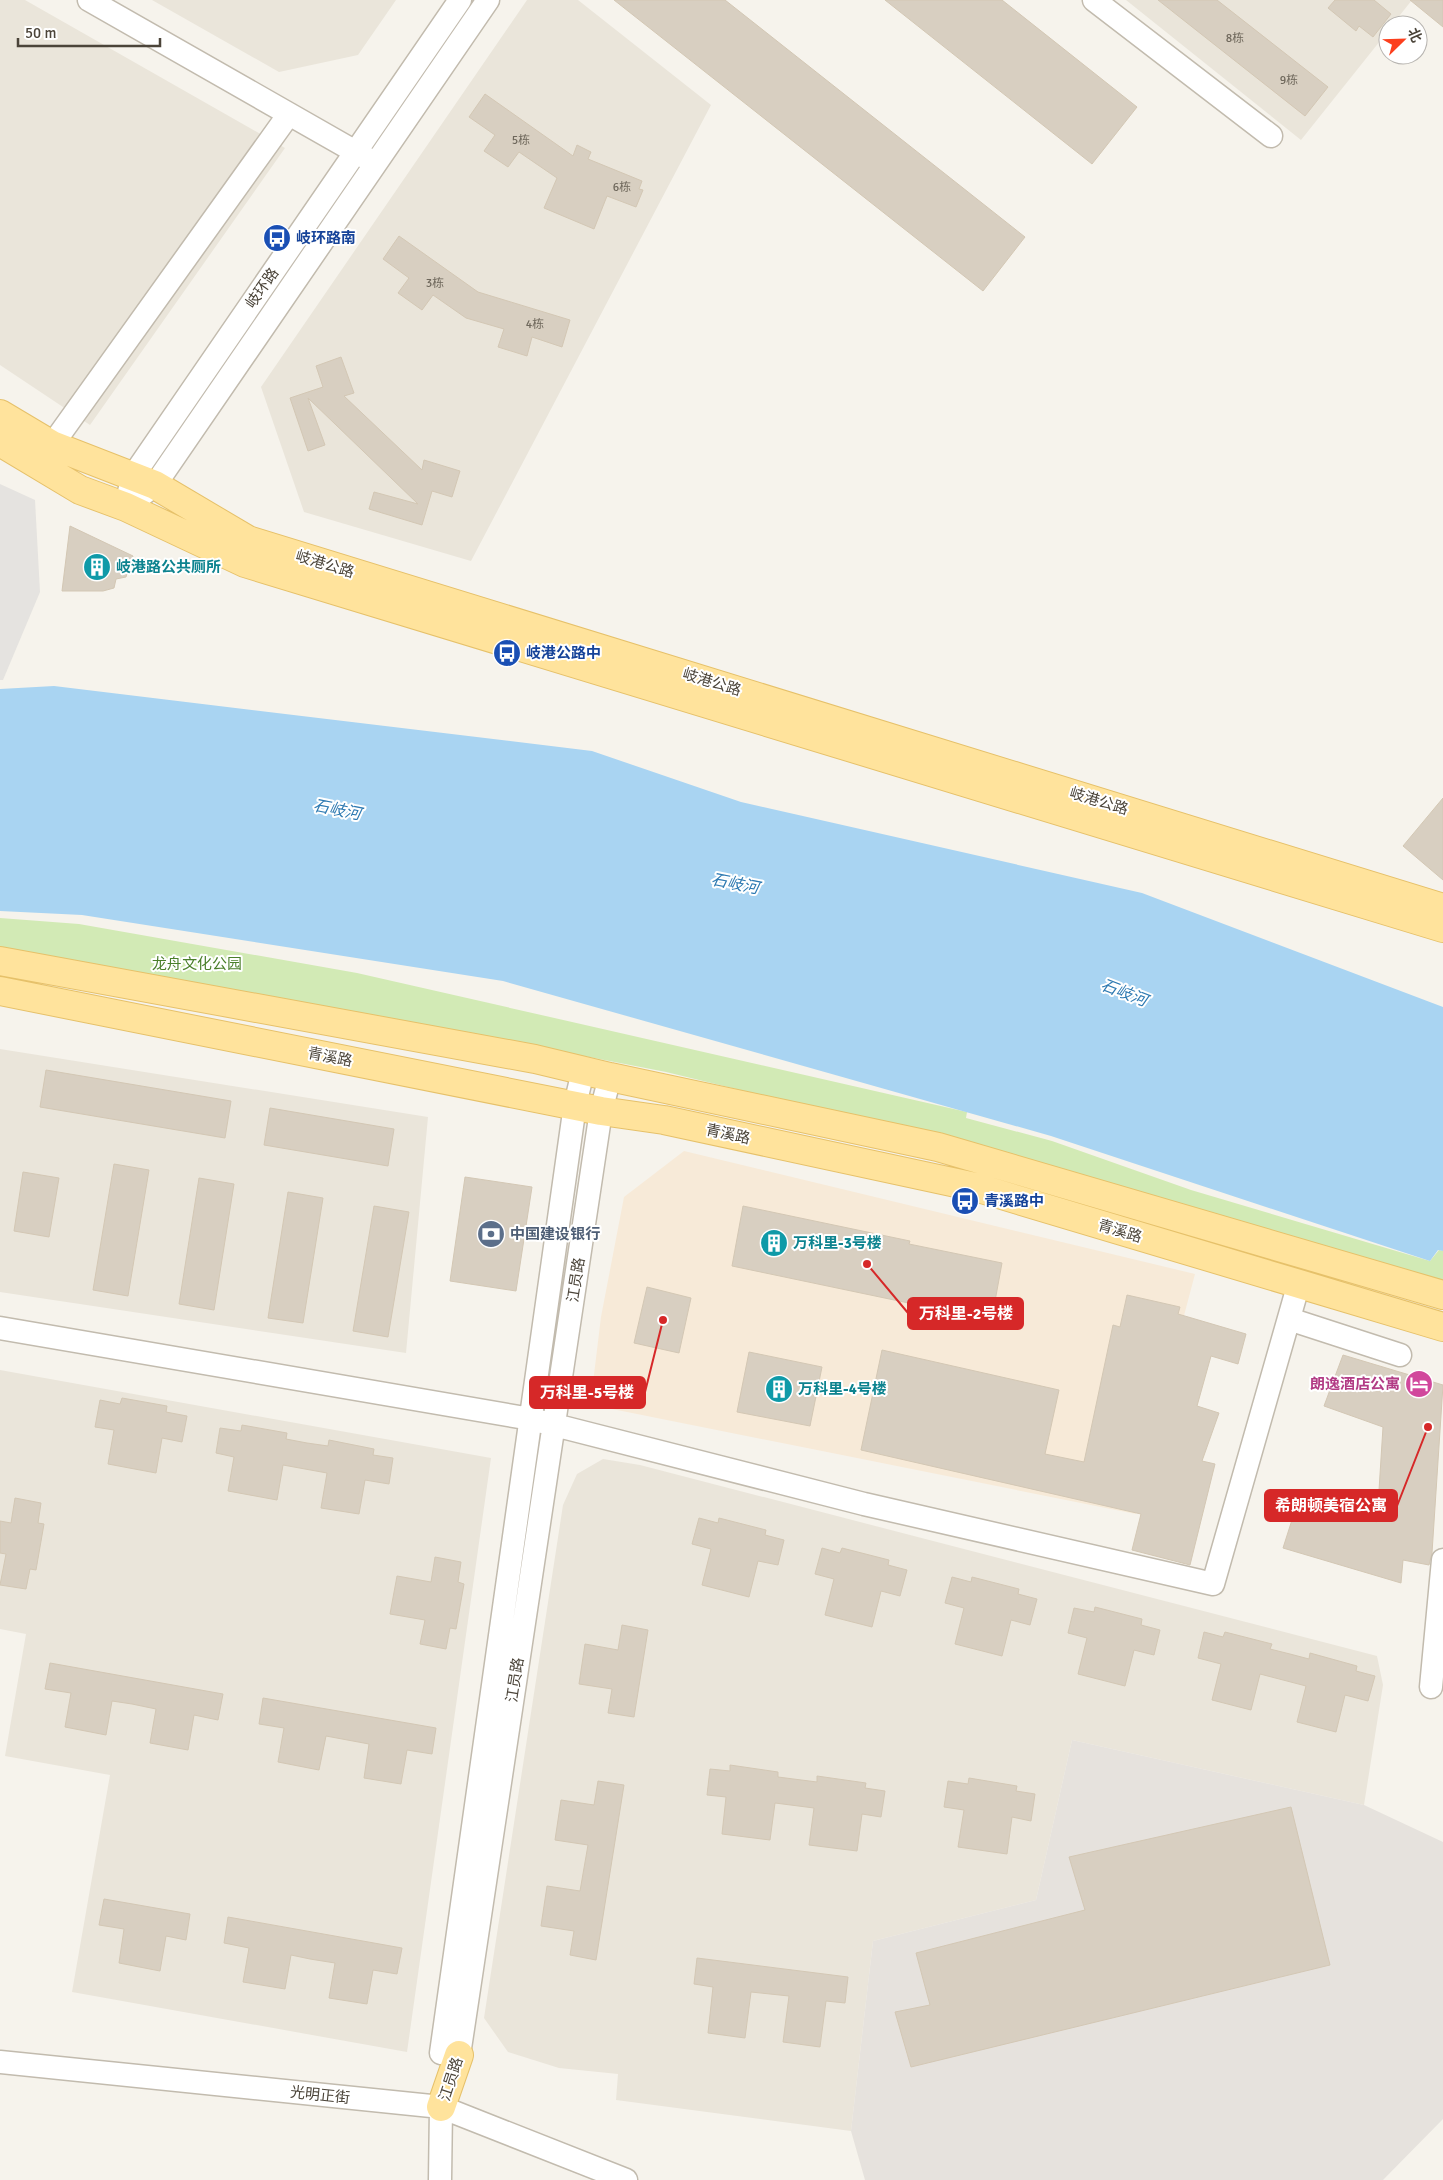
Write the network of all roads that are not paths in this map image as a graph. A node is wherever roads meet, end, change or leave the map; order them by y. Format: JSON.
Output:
{"nodes":[{"id":1,"x":89,"y":0,"type":"edge"},
{"id":2,"x":460,"y":0,"type":"edge"},
{"id":3,"x":488,"y":0,"type":"edge"},
{"id":4,"x":1094,"y":0,"type":"edge"},
{"id":5,"x":289,"y":114,"type":"junction"},
{"id":6,"x":1271,"y":136,"type":"dead end"},
{"id":7,"x":356,"y":152,"type":"junction"},
{"id":8,"x":376,"y":164,"type":"junction"},
{"id":9,"x":0,"y":414,"type":"edge"},
{"id":10,"x":0,"y":442,"type":"edge"},
{"id":11,"x":52,"y":445,"type":"junction"},
{"id":12,"x":144,"y":480,"type":"junction"},
{"id":13,"x":126,"y":507,"type":"junction"},
{"id":14,"x":1443,"y":908,"type":"edge"},
{"id":15,"x":1443,"y":928,"type":"edge"},
{"id":16,"x":0,"y":962,"type":"edge"},
{"id":17,"x":0,"y":991,"type":"edge"},
{"id":18,"x":583,"y":1071,"type":"junction"},
{"id":19,"x":610,"y":1077,"type":"junction"},
{"id":20,"x":588,"y":1108,"type":"junction"},
{"id":21,"x":1299,"y":1283,"type":"junction"},
{"id":22,"x":1443,"y":1295,"type":"edge"},
{"id":23,"x":1289,"y":1319,"type":"junction"},
{"id":24,"x":1443,"y":1327,"type":"edge"},
{"id":25,"x":0,"y":1328,"type":"edge"},
{"id":26,"x":1400,"y":1355,"type":"dead end"},
{"id":27,"x":531,"y":1419,"type":"junction"},
{"id":28,"x":554,"y":1425,"type":"junction"},
{"id":29,"x":1443,"y":1560,"type":"edge"},
{"id":30,"x":1431,"y":1687,"type":"dead end"},
{"id":31,"x":450,"y":2054,"type":"junction"},
{"id":32,"x":0,"y":2062,"type":"edge"},
{"id":33,"x":442,"y":2107,"type":"junction"},
{"id":34,"x":440,"y":2180,"type":"edge"},
{"id":35,"x":626,"y":2180,"type":"edge"}],
"edges":[{"from":1,"to":5,"type":"street"},
{"from":2,"to":7,"type":"street","name":"岐环路"},
{"from":3,"to":8,"type":"street","name":"岐环路"},
{"from":4,"to":6,"type":"street"},
{"from":5,"to":7,"type":"street"},
{"from":5,"to":11,"type":"street"},
{"from":7,"to":8,"type":"street"},
{"from":7,"to":12,"type":"street","name":"岐环路"},
{"from":8,"to":12,"type":"street","name":"岐环路"},
{"from":9,"to":11,"type":"main road","name":"岐港公路"},
{"from":10,"to":13,"type":"main road","name":"岐港公路"},
{"from":11,"to":12,"type":"main road","name":"岐港公路"},
{"from":12,"to":13,"type":"street"},
{"from":12,"to":14,"type":"main road","name":"岐港公路"},
{"from":13,"to":15,"type":"main road","name":"岐港公路"},
{"from":16,"to":18,"type":"main road","name":"青溪路"},
{"from":17,"to":20,"type":"main road","name":"青溪路"},
{"from":18,"to":19,"type":"main road","name":"青溪路"},
{"from":18,"to":20,"type":"street","name":"江员路"},
{"from":19,"to":20,"type":"street","name":"江员路"},
{"from":19,"to":22,"type":"main road","name":"青溪路"},
{"from":20,"to":21,"type":"main road","name":"青溪路"},
{"from":20,"to":27,"type":"street","name":"江员路"},
{"from":20,"to":28,"type":"street","name":"江员路"},
{"from":21,"to":23,"type":"street"},
{"from":21,"to":24,"type":"main road","name":"青溪路"},
{"from":23,"to":26,"type":"street"},
{"from":23,"to":28,"type":"street"},
{"from":25,"to":27,"type":"street"},
{"from":27,"to":28,"type":"street"},
{"from":27,"to":31,"type":"street","name":"江员路"},
{"from":28,"to":31,"type":"street","name":"江员路"},
{"from":29,"to":30,"type":"street"},
{"from":31,"to":33,"type":"main road","name":"江员路"},
{"from":32,"to":33,"type":"street","name":"光明正街"},
{"from":33,"to":34,"type":"street"},
{"from":33,"to":35,"type":"street","name":"光明正街"}]}
